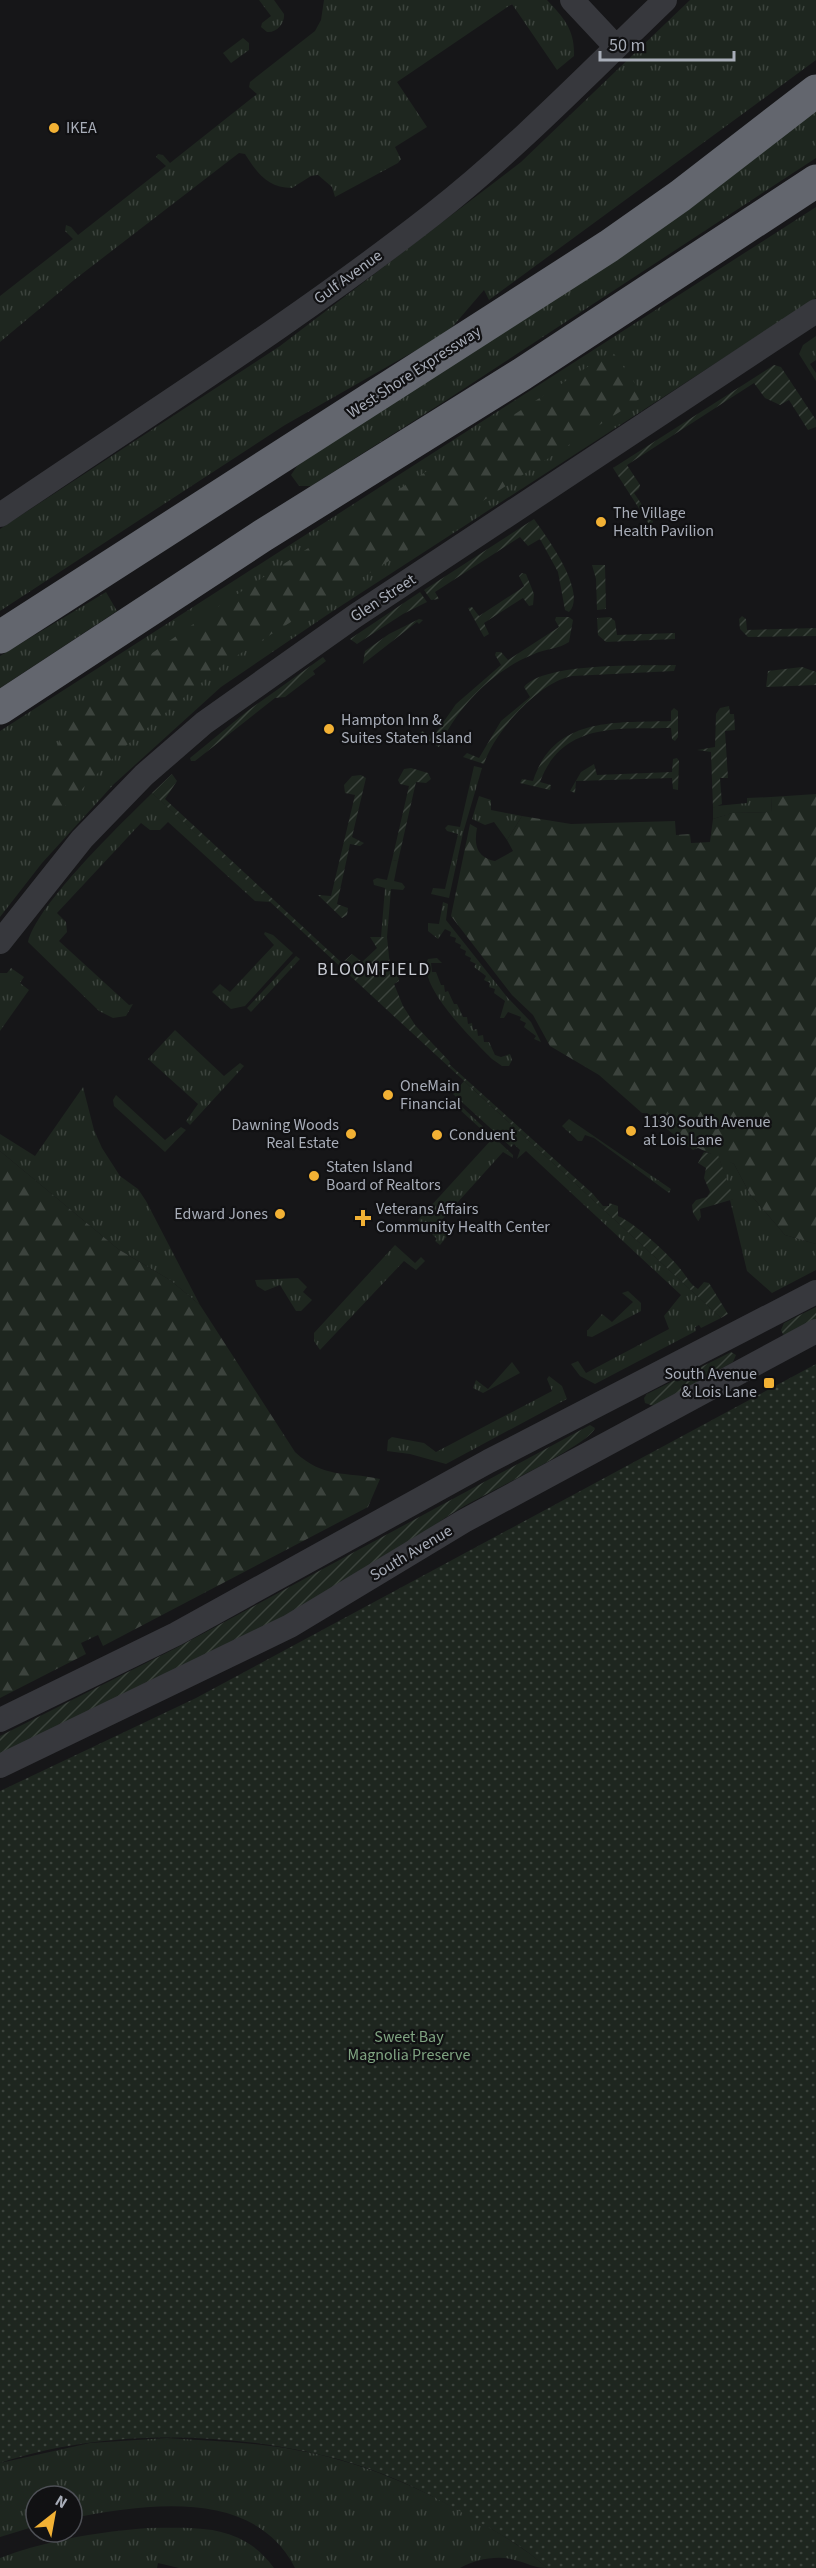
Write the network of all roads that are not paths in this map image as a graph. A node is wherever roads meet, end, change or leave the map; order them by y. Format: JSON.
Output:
{"nodes":[{"id":1,"x":572,"y":0,"type":"edge"},
{"id":2,"x":665,"y":0,"type":"edge"},
{"id":3,"x":616,"y":47,"type":"junction"},
{"id":4,"x":816,"y":91,"type":"edge"},
{"id":5,"x":816,"y":181,"type":"edge"},
{"id":6,"x":816,"y":311,"type":"edge"},
{"id":7,"x":0,"y":515,"type":"edge"},
{"id":8,"x":0,"y":637,"type":"edge"},
{"id":9,"x":0,"y":708,"type":"edge"},
{"id":10,"x":0,"y":942,"type":"edge"},
{"id":11,"x":816,"y":1292,"type":"edge"},
{"id":12,"x":816,"y":1331,"type":"edge"},
{"id":13,"x":0,"y":1720,"type":"edge"},
{"id":14,"x":0,"y":1766,"type":"edge"}],
"edges":[{"from":1,"to":3,"type":"street"},
{"from":2,"to":3,"type":"street","name":"Gulf Avenue"},
{"from":3,"to":7,"type":"street","name":"Gulf Avenue"},
{"from":4,"to":8,"type":"highway","name":"West Shore Expressway"},
{"from":5,"to":9,"type":"highway"},
{"from":6,"to":10,"type":"street","name":"Glen Street"},
{"from":11,"to":13,"type":"street"},
{"from":12,"to":14,"type":"street","name":"South Avenue"}]}
